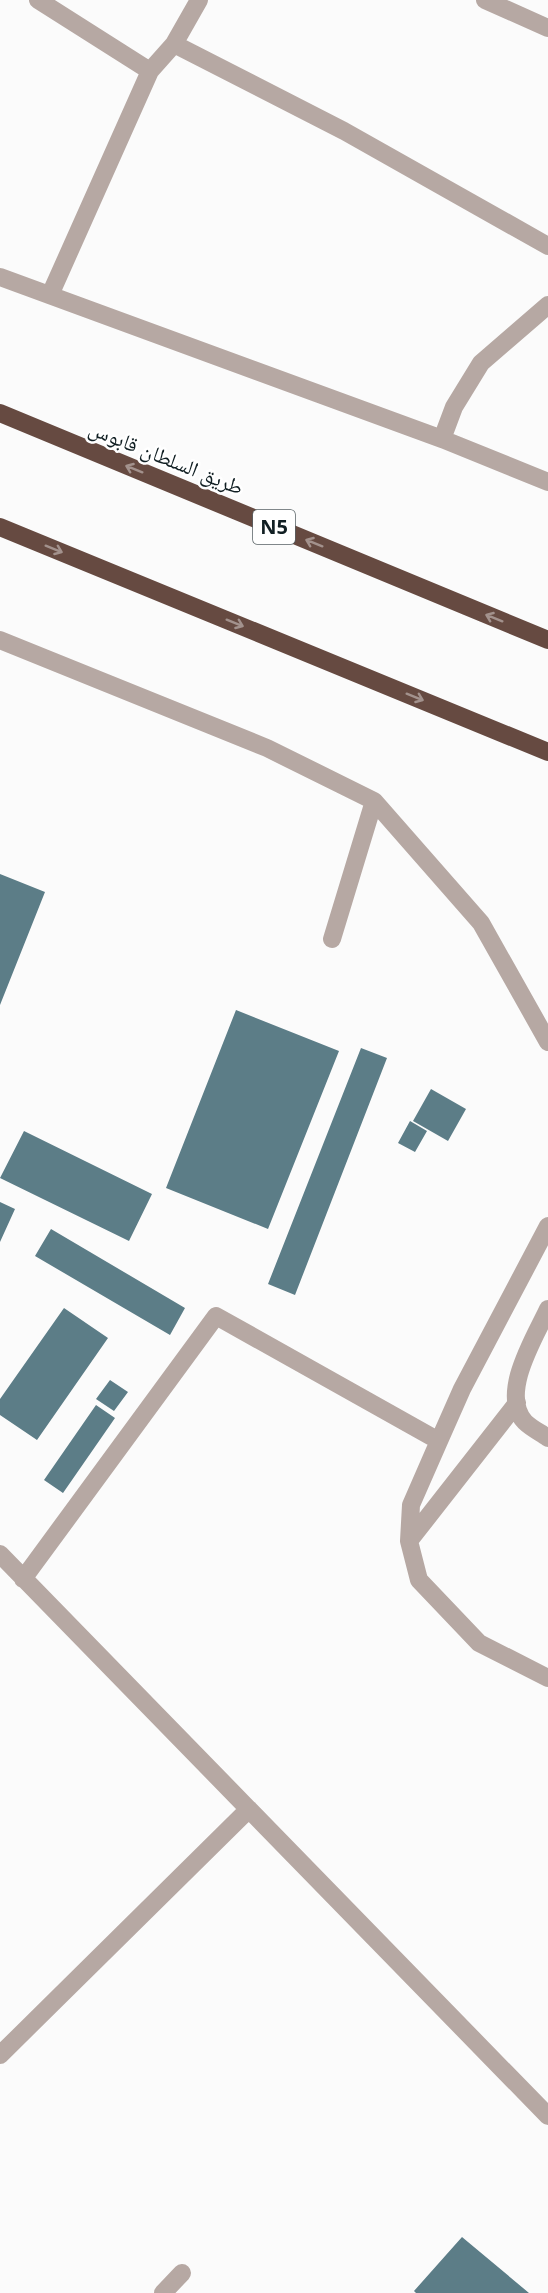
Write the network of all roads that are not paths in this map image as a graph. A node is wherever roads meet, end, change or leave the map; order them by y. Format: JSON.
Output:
{"nodes":[{"id":1,"x":38,"y":0,"type":"edge"},
{"id":2,"x":199,"y":0,"type":"edge"},
{"id":3,"x":485,"y":0,"type":"edge"},
{"id":4,"x":548,"y":28,"type":"edge"},
{"id":5,"x":174,"y":44,"type":"junction"},
{"id":6,"x":150,"y":71,"type":"junction"},
{"id":7,"x":548,"y":246,"type":"edge"},
{"id":8,"x":0,"y":277,"type":"edge"},
{"id":9,"x":50,"y":295,"type":"junction"},
{"id":10,"x":548,"y":305,"type":"edge"},
{"id":11,"x":0,"y":413,"type":"edge"},
{"id":12,"x":442,"y":439,"type":"junction"},
{"id":13,"x":548,"y":482,"type":"edge"},
{"id":14,"x":0,"y":527,"type":"edge"},
{"id":15,"x":0,"y":640,"type":"edge"},
{"id":16,"x":548,"y":640,"type":"edge"},
{"id":17,"x":548,"y":752,"type":"edge"},
{"id":18,"x":375,"y":801,"type":"junction"},
{"id":19,"x":332,"y":939,"type":"dead end"},
{"id":20,"x":548,"y":1042,"type":"edge"},
{"id":21,"x":548,"y":1226,"type":"edge"},
{"id":22,"x":548,"y":1309,"type":"edge"},
{"id":23,"x":517,"y":1404,"type":"junction"},
{"id":24,"x":548,"y":1438,"type":"edge"},
{"id":25,"x":439,"y":1441,"type":"junction"},
{"id":26,"x":409,"y":1541,"type":"junction"},
{"id":27,"x":0,"y":1554,"type":"edge"},
{"id":28,"x":24,"y":1579,"type":"junction"},
{"id":29,"x":548,"y":1678,"type":"edge"},
{"id":30,"x":249,"y":1809,"type":"junction"},
{"id":31,"x":0,"y":2055,"type":"edge"},
{"id":32,"x":548,"y":2116,"type":"edge"},
{"id":33,"x":182,"y":2273,"type":"dead end"},
{"id":34,"x":163,"y":2293,"type":"edge"}],
"edges":[{"from":1,"to":6,"type":"street"},
{"from":2,"to":5,"type":"street"},
{"from":3,"to":4,"type":"street"},
{"from":5,"to":6,"type":"street"},
{"from":5,"to":7,"type":"street"},
{"from":6,"to":9,"type":"street"},
{"from":8,"to":9,"type":"street"},
{"from":9,"to":12,"type":"street"},
{"from":10,"to":12,"type":"street"},
{"from":16,"to":11,"type":"highway","name":"طريق السلطان قابوس","number":"N5","one_way":true},
{"from":12,"to":13,"type":"street"},
{"from":14,"to":17,"type":"highway","one_way":true},
{"from":15,"to":18,"type":"street"},
{"from":18,"to":19,"type":"street"},
{"from":18,"to":20,"type":"street"},
{"from":21,"to":25,"type":"street"},
{"from":22,"to":23,"type":"street"},
{"from":23,"to":24,"type":"street"},
{"from":23,"to":26,"type":"street"},
{"from":25,"to":26,"type":"street"},
{"from":25,"to":28,"type":"street"},
{"from":26,"to":29,"type":"street"},
{"from":27,"to":28,"type":"street"},
{"from":28,"to":30,"type":"street"},
{"from":30,"to":31,"type":"street"},
{"from":30,"to":32,"type":"street"},
{"from":33,"to":34,"type":"street"}]}
